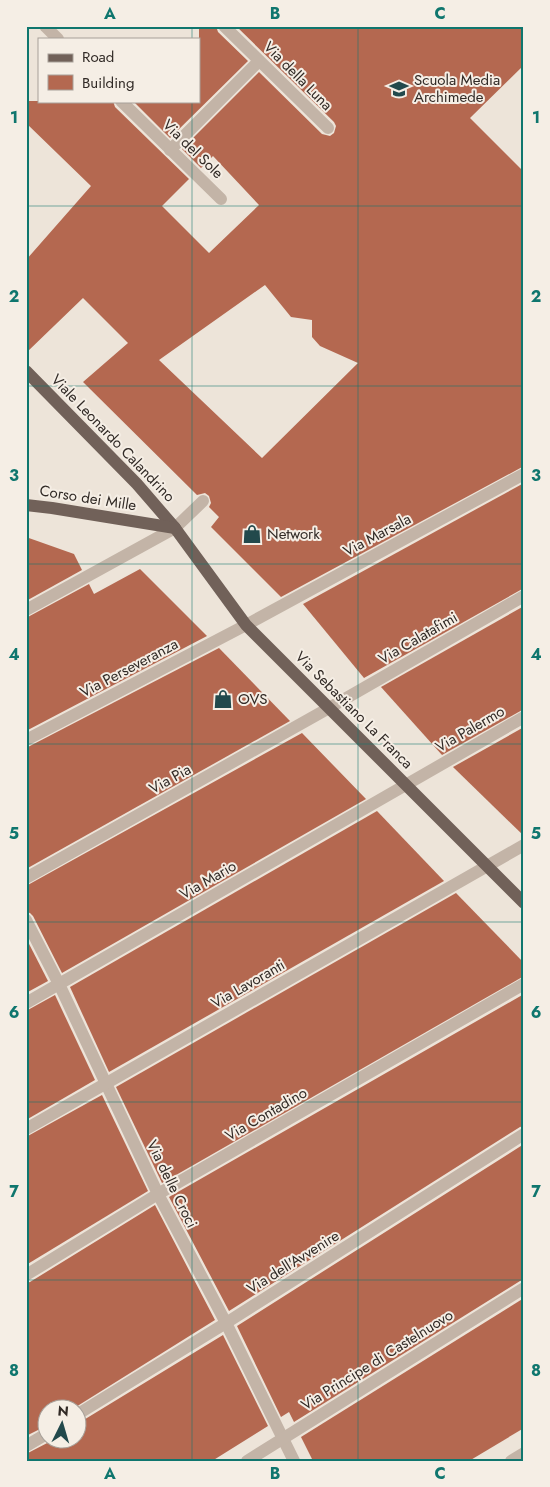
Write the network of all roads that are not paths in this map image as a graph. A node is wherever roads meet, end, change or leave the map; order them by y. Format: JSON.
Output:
{"nodes":[{"id":1,"x":45,"y":26,"type":"edge"},
{"id":2,"x":224,"y":26,"type":"edge"},
{"id":3,"x":57,"y":38,"type":"edge"},
{"id":4,"x":259,"y":61,"type":"junction"},
{"id":5,"x":122,"y":102,"type":"edge"},
{"id":6,"x":328,"y":128,"type":"dead end"},
{"id":7,"x":170,"y":150,"type":"junction"},
{"id":8,"x":221,"y":199,"type":"dead end"},
{"id":9,"x":26,"y":371,"type":"edge"},
{"id":10,"x":524,"y":474,"type":"edge"},
{"id":11,"x":203,"y":501,"type":"dead end"},
{"id":12,"x":26,"y":505,"type":"edge"},
{"id":13,"x":175,"y":528,"type":"junction"},
{"id":14,"x":524,"y":596,"type":"edge"},
{"id":15,"x":26,"y":610,"type":"edge"},
{"id":16,"x":246,"y":624,"type":"junction"},
{"id":17,"x":329,"y":708,"type":"junction"},
{"id":18,"x":524,"y":717,"type":"edge"},
{"id":19,"x":26,"y":740,"type":"edge"},
{"id":20,"x":406,"y":785,"type":"junction"},
{"id":21,"x":524,"y":845,"type":"edge"},
{"id":22,"x":486,"y":866,"type":"junction"},
{"id":23,"x":26,"y":878,"type":"edge"},
{"id":24,"x":524,"y":903,"type":"edge"},
{"id":25,"x":26,"y":920,"type":"edge"},
{"id":26,"x":59,"y":984,"type":"junction"},
{"id":27,"x":524,"y":984,"type":"edge"},
{"id":28,"x":26,"y":1003,"type":"edge"},
{"id":29,"x":106,"y":1084,"type":"junction"},
{"id":30,"x":26,"y":1130,"type":"edge"},
{"id":31,"x":524,"y":1134,"type":"edge"},
{"id":32,"x":158,"y":1194,"type":"junction"},
{"id":33,"x":26,"y":1275,"type":"edge"},
{"id":34,"x":524,"y":1288,"type":"edge"},
{"id":35,"x":226,"y":1323,"type":"junction"},
{"id":36,"x":88,"y":1408,"type":"edge"},
{"id":37,"x":283,"y":1438,"type":"junction"},
{"id":38,"x":38,"y":1439,"type":"edge"},
{"id":39,"x":26,"y":1446,"type":"edge"},
{"id":40,"x":524,"y":1453,"type":"edge"},
{"id":41,"x":247,"y":1461,"type":"edge"},
{"id":42,"x":294,"y":1461,"type":"edge"},
{"id":43,"x":511,"y":1461,"type":"edge"}],
"edges":[{"from":1,"to":3,"type":"street"},
{"from":2,"to":4,"type":"street","name":"Via della Luna"},
{"from":4,"to":6,"type":"street","name":"Via della Luna"},
{"from":4,"to":7,"type":"street"},
{"from":5,"to":7,"type":"street","name":"Via del Sole"},
{"from":7,"to":8,"type":"street","name":"Via del Sole"},
{"from":9,"to":13,"type":"main road","name":"Viale Leonardo Calandrino"},
{"from":10,"to":16,"type":"street","name":"Via Marsala"},
{"from":11,"to":13,"type":"street"},
{"from":12,"to":13,"type":"main road","name":"Corso dei Mille"},
{"from":13,"to":15,"type":"street"},
{"from":13,"to":16,"type":"main road","name":"Via Sebastiano La Franca"},
{"from":14,"to":17,"type":"street","name":"Via Calatafimi"},
{"from":16,"to":17,"type":"main road","name":"Via Sebastiano La Franca"},
{"from":16,"to":19,"type":"street","name":"Via Perseveranza"},
{"from":17,"to":20,"type":"main road","name":"Via Sebastiano La Franca"},
{"from":17,"to":23,"type":"street","name":"Via Pia"},
{"from":18,"to":20,"type":"street","name":"Via Palermo"},
{"from":20,"to":22,"type":"main road","name":"Via Sebastiano La Franca"},
{"from":20,"to":26,"type":"street","name":"Via Mario"},
{"from":21,"to":22,"type":"street","name":"Via Lavoranti"},
{"from":22,"to":24,"type":"main road","name":"Via Sebastiano La Franca"},
{"from":22,"to":29,"type":"street","name":"Via Lavoranti"},
{"from":25,"to":26,"type":"street","name":"Via delle Croci"},
{"from":26,"to":28,"type":"street","name":"Via Mario"},
{"from":26,"to":29,"type":"street","name":"Via delle Croci"},
{"from":27,"to":32,"type":"street","name":"Via Contadino"},
{"from":29,"to":30,"type":"street","name":"Via Lavoranti"},
{"from":29,"to":32,"type":"street","name":"Via delle Croci"},
{"from":31,"to":35,"type":"street","name":"Via dell'Avvenire"},
{"from":32,"to":33,"type":"street","name":"Via Contadino"},
{"from":32,"to":35,"type":"street","name":"Via delle Croci"},
{"from":34,"to":37,"type":"street","name":"Via Principe di Castelnuovo"},
{"from":35,"to":36,"type":"street","name":"Via dell'Avvenire"},
{"from":35,"to":37,"type":"street","name":"Via delle Croci"},
{"from":37,"to":41,"type":"street","name":"Via Principe di Castelnuovo"},
{"from":37,"to":42,"type":"street","name":"Via delle Croci"},
{"from":38,"to":39,"type":"street"},
{"from":40,"to":43,"type":"street"}]}
